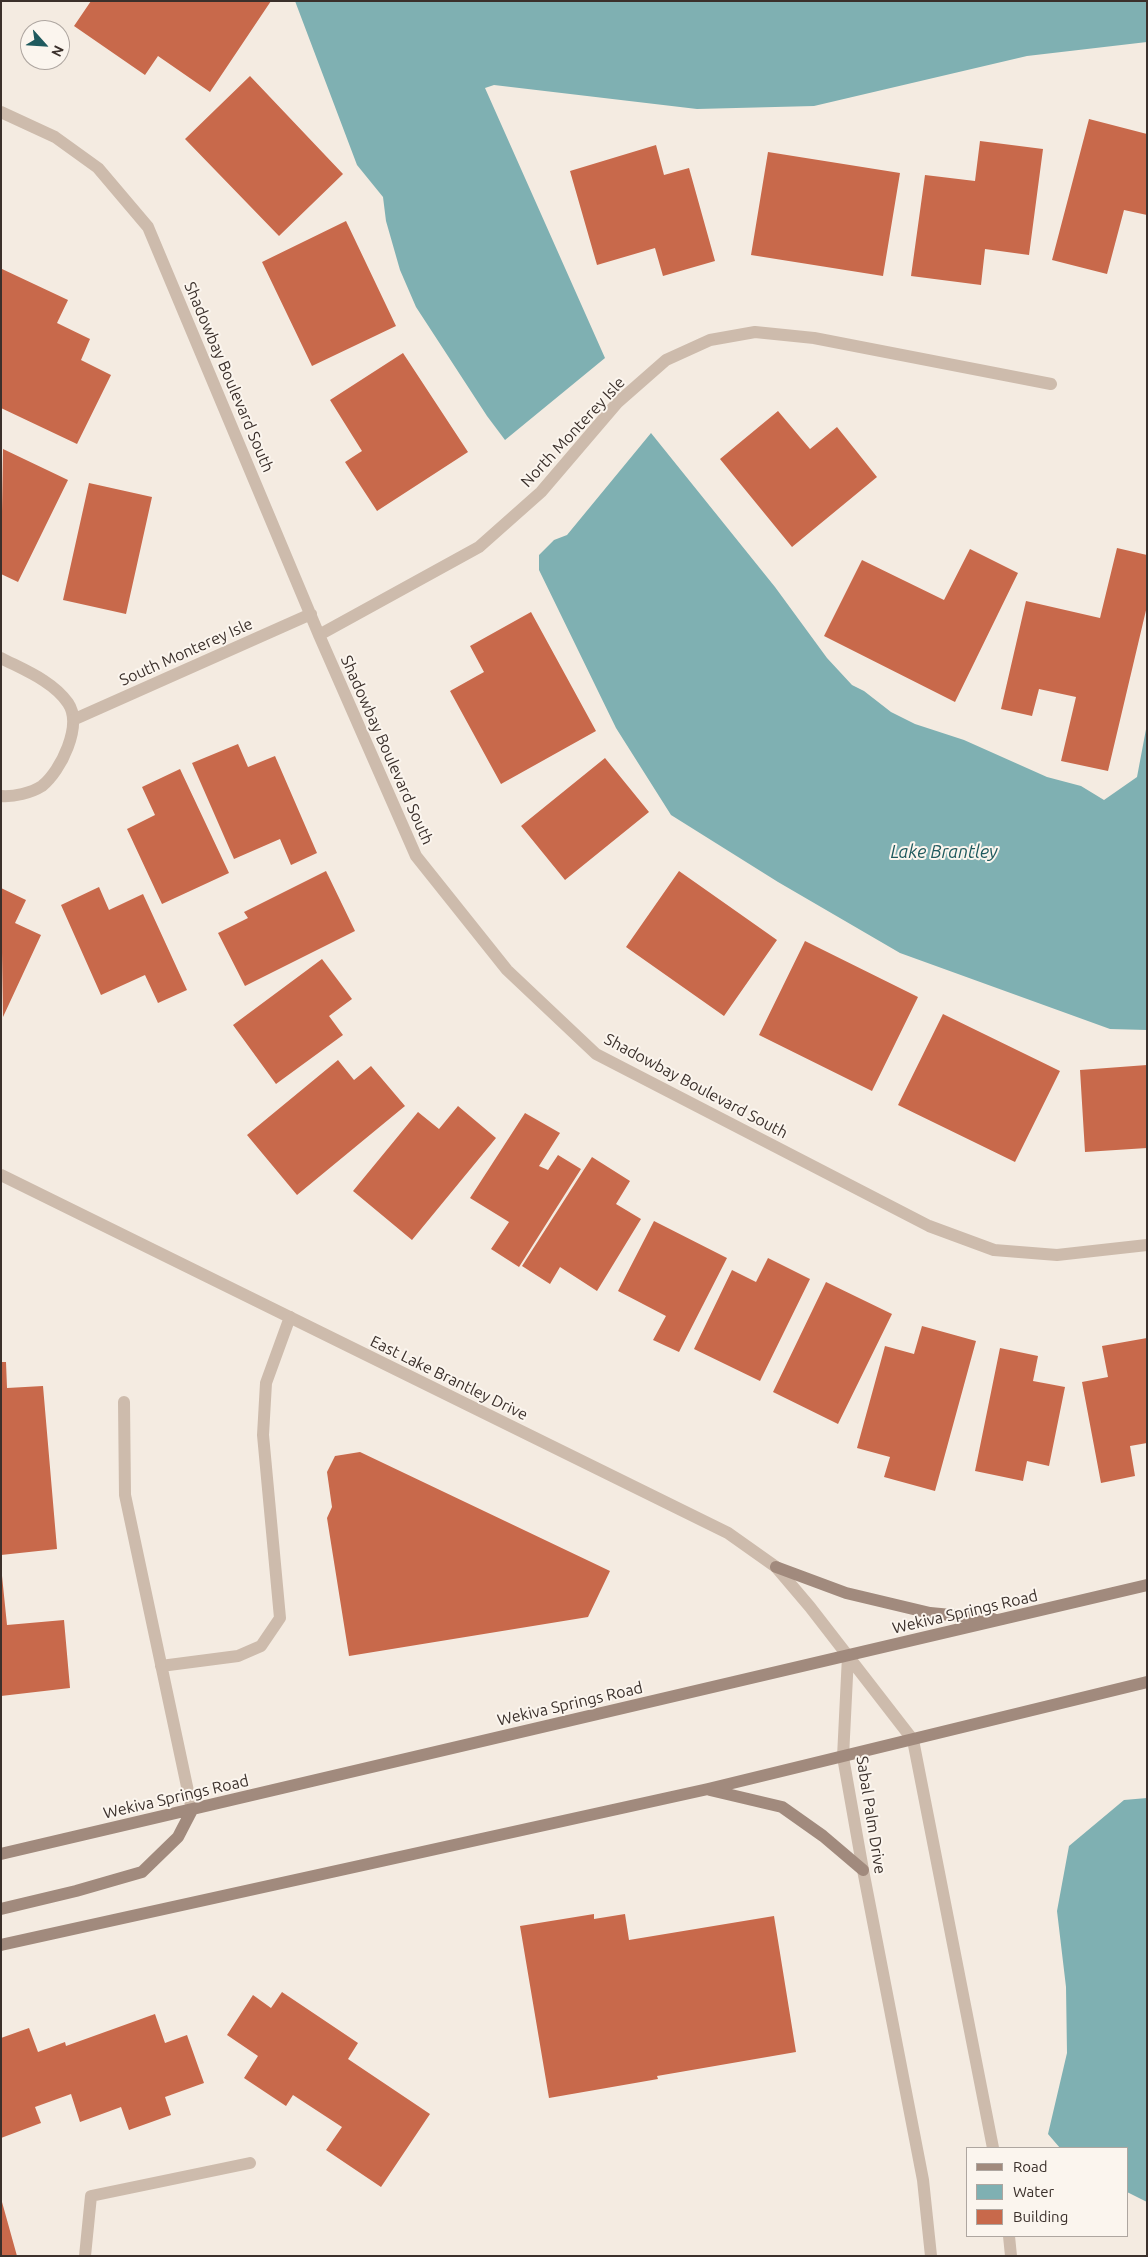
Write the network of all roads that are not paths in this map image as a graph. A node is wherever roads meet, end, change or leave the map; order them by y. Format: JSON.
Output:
{"nodes":[{"id":1,"x":1,"y":112,"type":"edge"},
{"id":2,"x":1051,"y":384,"type":"dead end"},
{"id":3,"x":311,"y":614,"type":"junction"},
{"id":4,"x":319,"y":635,"type":"junction"},
{"id":5,"x":1,"y":658,"type":"edge"},
{"id":6,"x":75,"y":719,"type":"junction"},
{"id":7,"x":1,"y":796,"type":"edge"},
{"id":8,"x":1,"y":1175,"type":"edge"},
{"id":9,"x":1147,"y":1245,"type":"edge"},
{"id":10,"x":290,"y":1317,"type":"junction"},
{"id":11,"x":124,"y":1402,"type":"dead end"},
{"id":12,"x":776,"y":1568,"type":"junction"},
{"id":13,"x":1147,"y":1586,"type":"edge"},
{"id":14,"x":1002,"y":1620,"type":"junction"},
{"id":15,"x":848,"y":1656,"type":"junction"},
{"id":16,"x":161,"y":1666,"type":"junction"},
{"id":17,"x":1147,"y":1682,"type":"edge"},
{"id":18,"x":913,"y":1740,"type":"junction"},
{"id":19,"x":843,"y":1757,"type":"junction"},
{"id":20,"x":708,"y":1789,"type":"junction"},
{"id":21,"x":192,"y":1810,"type":"junction"},
{"id":22,"x":1,"y":1854,"type":"edge"},
{"id":23,"x":863,"y":1870,"type":"junction"},
{"id":24,"x":1,"y":1909,"type":"edge"},
{"id":25,"x":1,"y":1945,"type":"edge"},
{"id":26,"x":993,"y":2147,"type":"edge"},
{"id":27,"x":250,"y":2163,"type":"dead end"},
{"id":28,"x":1009,"y":2237,"type":"edge"},
{"id":29,"x":85,"y":2256,"type":"edge"},
{"id":30,"x":931,"y":2256,"type":"edge"},
{"id":31,"x":1011,"y":2256,"type":"edge"}],
"edges":[{"from":1,"to":3,"type":"street","name":"Shadowbay Boulevard South"},
{"from":2,"to":4,"type":"street","name":"North Monterey Isle"},
{"from":3,"to":4,"type":"street","name":"Shadowbay Boulevard South"},
{"from":3,"to":6,"type":"street","name":"South Monterey Isle"},
{"from":4,"to":9,"type":"street","name":"Shadowbay Boulevard South"},
{"from":5,"to":6,"type":"street"},
{"from":6,"to":7,"type":"street"},
{"from":8,"to":10,"type":"street","name":"East Lake Brantley Drive"},
{"from":10,"to":12,"type":"street","name":"East Lake Brantley Drive"},
{"from":10,"to":16,"type":"street"},
{"from":11,"to":16,"type":"street"},
{"from":12,"to":14,"type":"main road"},
{"from":12,"to":15,"type":"street","name":"East Lake Brantley Drive"},
{"from":13,"to":14,"type":"main road","name":"Wekiva Springs Road"},
{"from":14,"to":15,"type":"main road","name":"Wekiva Springs Road"},
{"from":15,"to":18,"type":"street"},
{"from":15,"to":19,"type":"street","name":"Sabal Palm Drive"},
{"from":15,"to":21,"type":"main road","name":"Wekiva Springs Road"},
{"from":16,"to":21,"type":"street"},
{"from":17,"to":18,"type":"main road"},
{"from":18,"to":19,"type":"main road"},
{"from":18,"to":26,"type":"street"},
{"from":19,"to":20,"type":"main road"},
{"from":19,"to":23,"type":"street","name":"Sabal Palm Drive"},
{"from":20,"to":23,"type":"main road"},
{"from":20,"to":25,"type":"main road"},
{"from":21,"to":22,"type":"main road","name":"Wekiva Springs Road"},
{"from":21,"to":24,"type":"main road"},
{"from":23,"to":30,"type":"street","name":"Sabal Palm Drive"},
{"from":27,"to":29,"type":"street"},
{"from":28,"to":31,"type":"street"}]}
